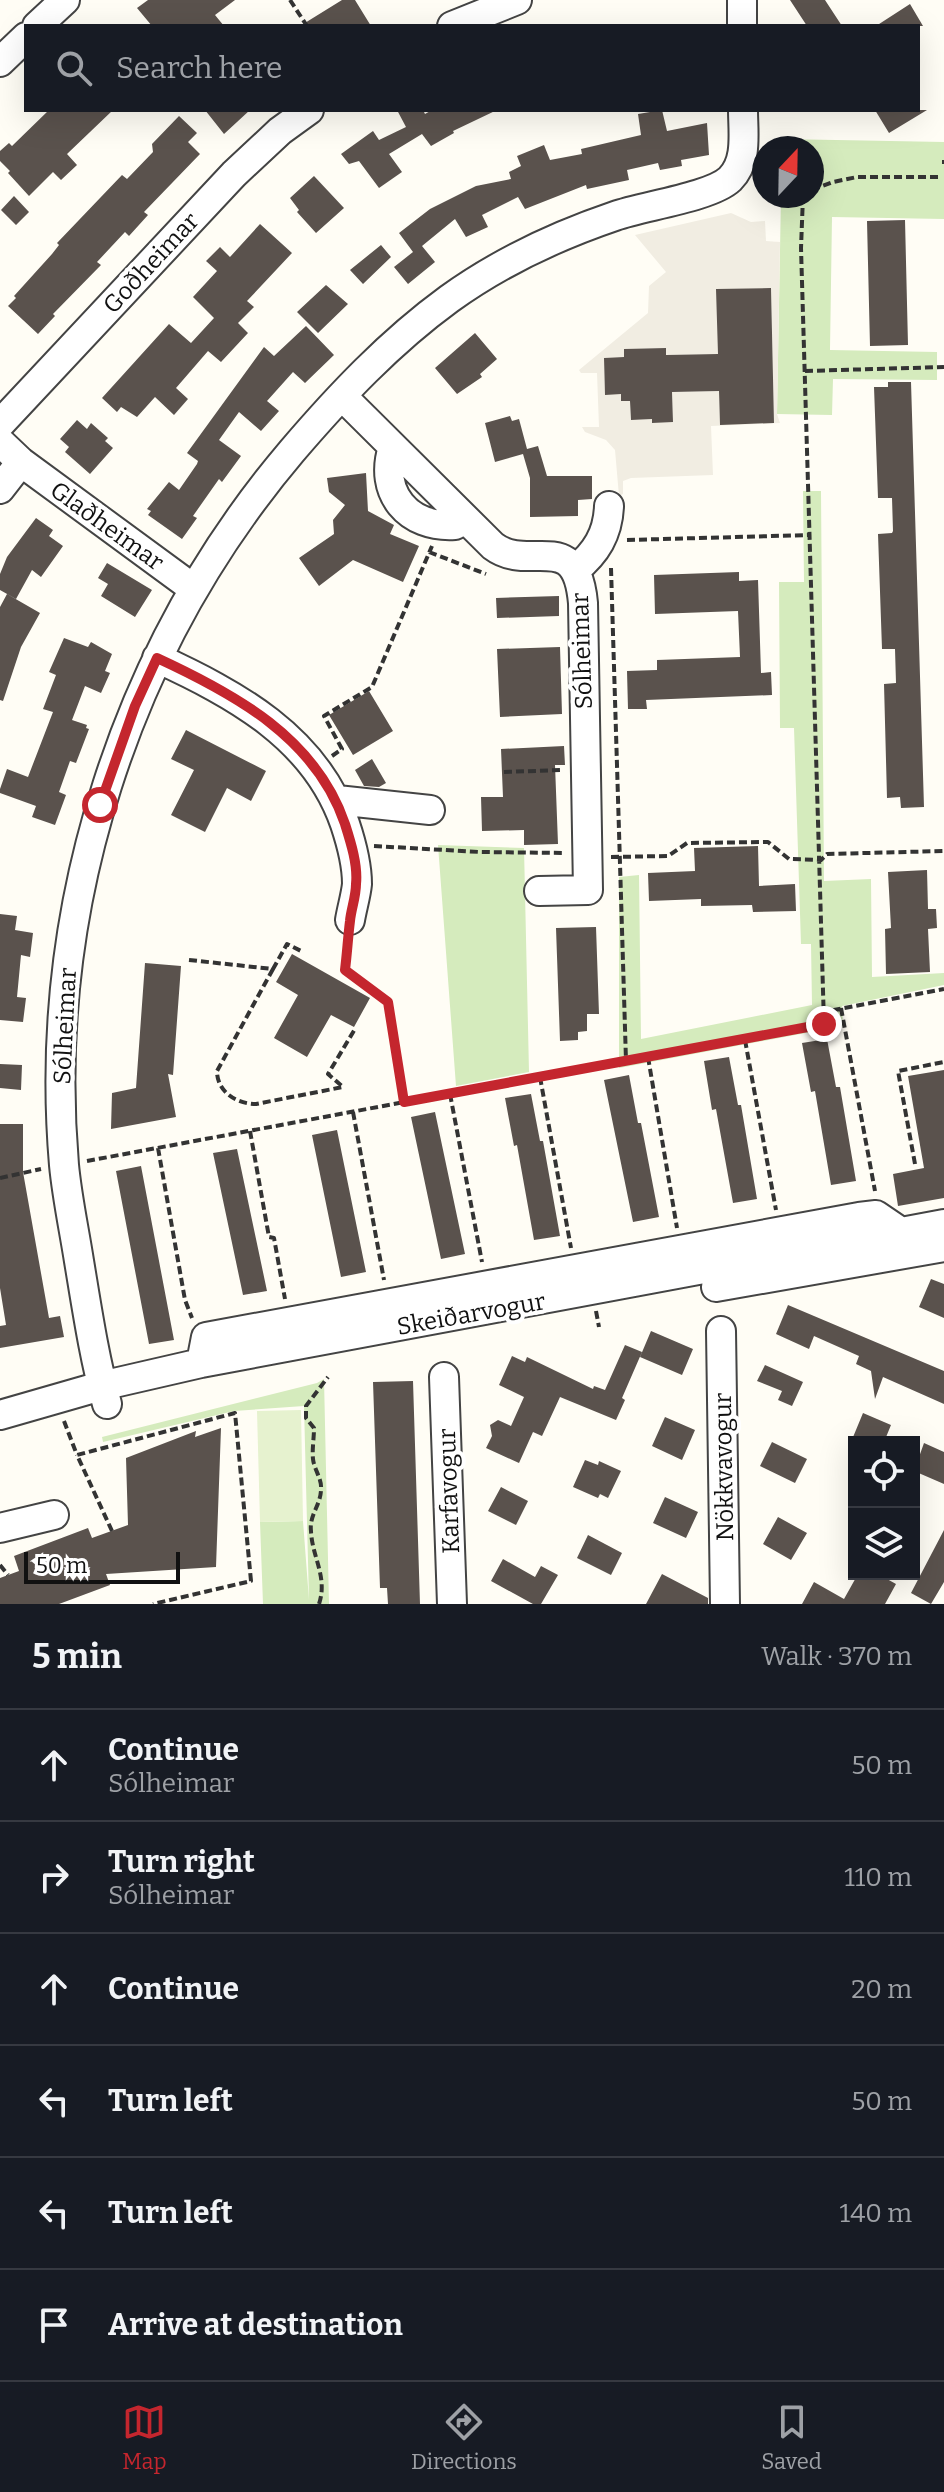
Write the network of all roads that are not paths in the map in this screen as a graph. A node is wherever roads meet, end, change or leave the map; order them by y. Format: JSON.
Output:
{"nodes":[{"id":1,"x":65,"y":0,"type":"edge"},
{"id":2,"x":517,"y":0,"type":"edge"},
{"id":3,"x":742,"y":0,"type":"edge"},
{"id":4,"x":39,"y":24,"type":"edge"},
{"id":5,"x":457,"y":24,"type":"edge"},
{"id":6,"x":742,"y":24,"type":"edge"},
{"id":7,"x":24,"y":39,"type":"edge"},
{"id":8,"x":0,"y":62,"type":"edge"},
{"id":9,"x":306,"y":112,"type":"edge"},
{"id":10,"x":743,"y":112,"type":"edge"},
{"id":11,"x":342,"y":396,"type":"junction"},
{"id":12,"x":0,"y":424,"type":"edge"},
{"id":13,"x":0,"y":442,"type":"edge"},
{"id":14,"x":393,"y":447,"type":"junction"},
{"id":15,"x":21,"y":462,"type":"junction"},
{"id":16,"x":0,"y":489,"type":"edge"},
{"id":17,"x":609,"y":506,"type":"dead end"},
{"id":18,"x":448,"y":526,"type":"road end"},
{"id":19,"x":575,"y":570,"type":"junction"},
{"id":20,"x":194,"y":589,"type":"junction"},
{"id":21,"x":157,"y":658,"type":"junction"},
{"id":22,"x":337,"y":800,"type":"junction"},
{"id":23,"x":430,"y":810,"type":"dead end"},
{"id":24,"x":539,"y":891,"type":"dead end"},
{"id":25,"x":350,"y":920,"type":"road end"},
{"id":26,"x":944,"y":1224,"type":"edge"},
{"id":27,"x":944,"y":1247,"type":"edge"},
{"id":28,"x":721,"y":1331,"type":"dead end"},
{"id":29,"x":444,"y":1377,"type":"dead end"},
{"id":30,"x":104,"y":1395,"type":"junction"},
{"id":31,"x":0,"y":1415,"type":"edge"},
{"id":32,"x":0,"y":1432,"type":"edge"},
{"id":33,"x":54,"y":1515,"type":"dead end"},
{"id":34,"x":0,"y":1528,"type":"edge"},
{"id":35,"x":452,"y":1604,"type":"edge"},
{"id":36,"x":725,"y":1604,"type":"edge"}],
"edges":[{"from":1,"to":4,"type":"street"},
{"from":2,"to":5,"type":"street"},
{"from":3,"to":6,"type":"street"},
{"from":7,"to":8,"type":"street"},
{"from":9,"to":12,"type":"street","name":"Goðheimar"},
{"from":10,"to":11,"type":"street","name":"Sólheimar"},
{"from":11,"to":14,"type":"street","name":"Sólheimar"},
{"from":11,"to":20,"type":"street","name":"Sólheimar"},
{"from":13,"to":15,"type":"street","name":"Glaðheimar"},
{"from":14,"to":18,"type":"street"},
{"from":14,"to":19,"type":"street","name":"Sólheimar"},
{"from":15,"to":16,"type":"street"},
{"from":15,"to":20,"type":"street","name":"Glaðheimar"},
{"from":17,"to":19,"type":"street"},
{"from":19,"to":24,"type":"street","name":"Sólheimar"},
{"from":20,"to":21,"type":"street","name":"Sólheimar"},
{"from":21,"to":22,"type":"street"},
{"from":21,"to":30,"type":"street","name":"Sólheimar"},
{"from":22,"to":23,"type":"street"},
{"from":22,"to":25,"type":"street"},
{"from":26,"to":30,"type":"street","name":"Skeiðarvogur"},
{"from":27,"to":30,"type":"street","name":"Skeiðarvogur"},
{"from":28,"to":36,"type":"street","name":"Nökkvavogur"},
{"from":29,"to":35,"type":"street","name":"Karfavogur"},
{"from":30,"to":31,"type":"street","name":"Skeiðarvogur"},
{"from":30,"to":32,"type":"street","name":"Skeiðarvogur"},
{"from":33,"to":34,"type":"street"}]}
